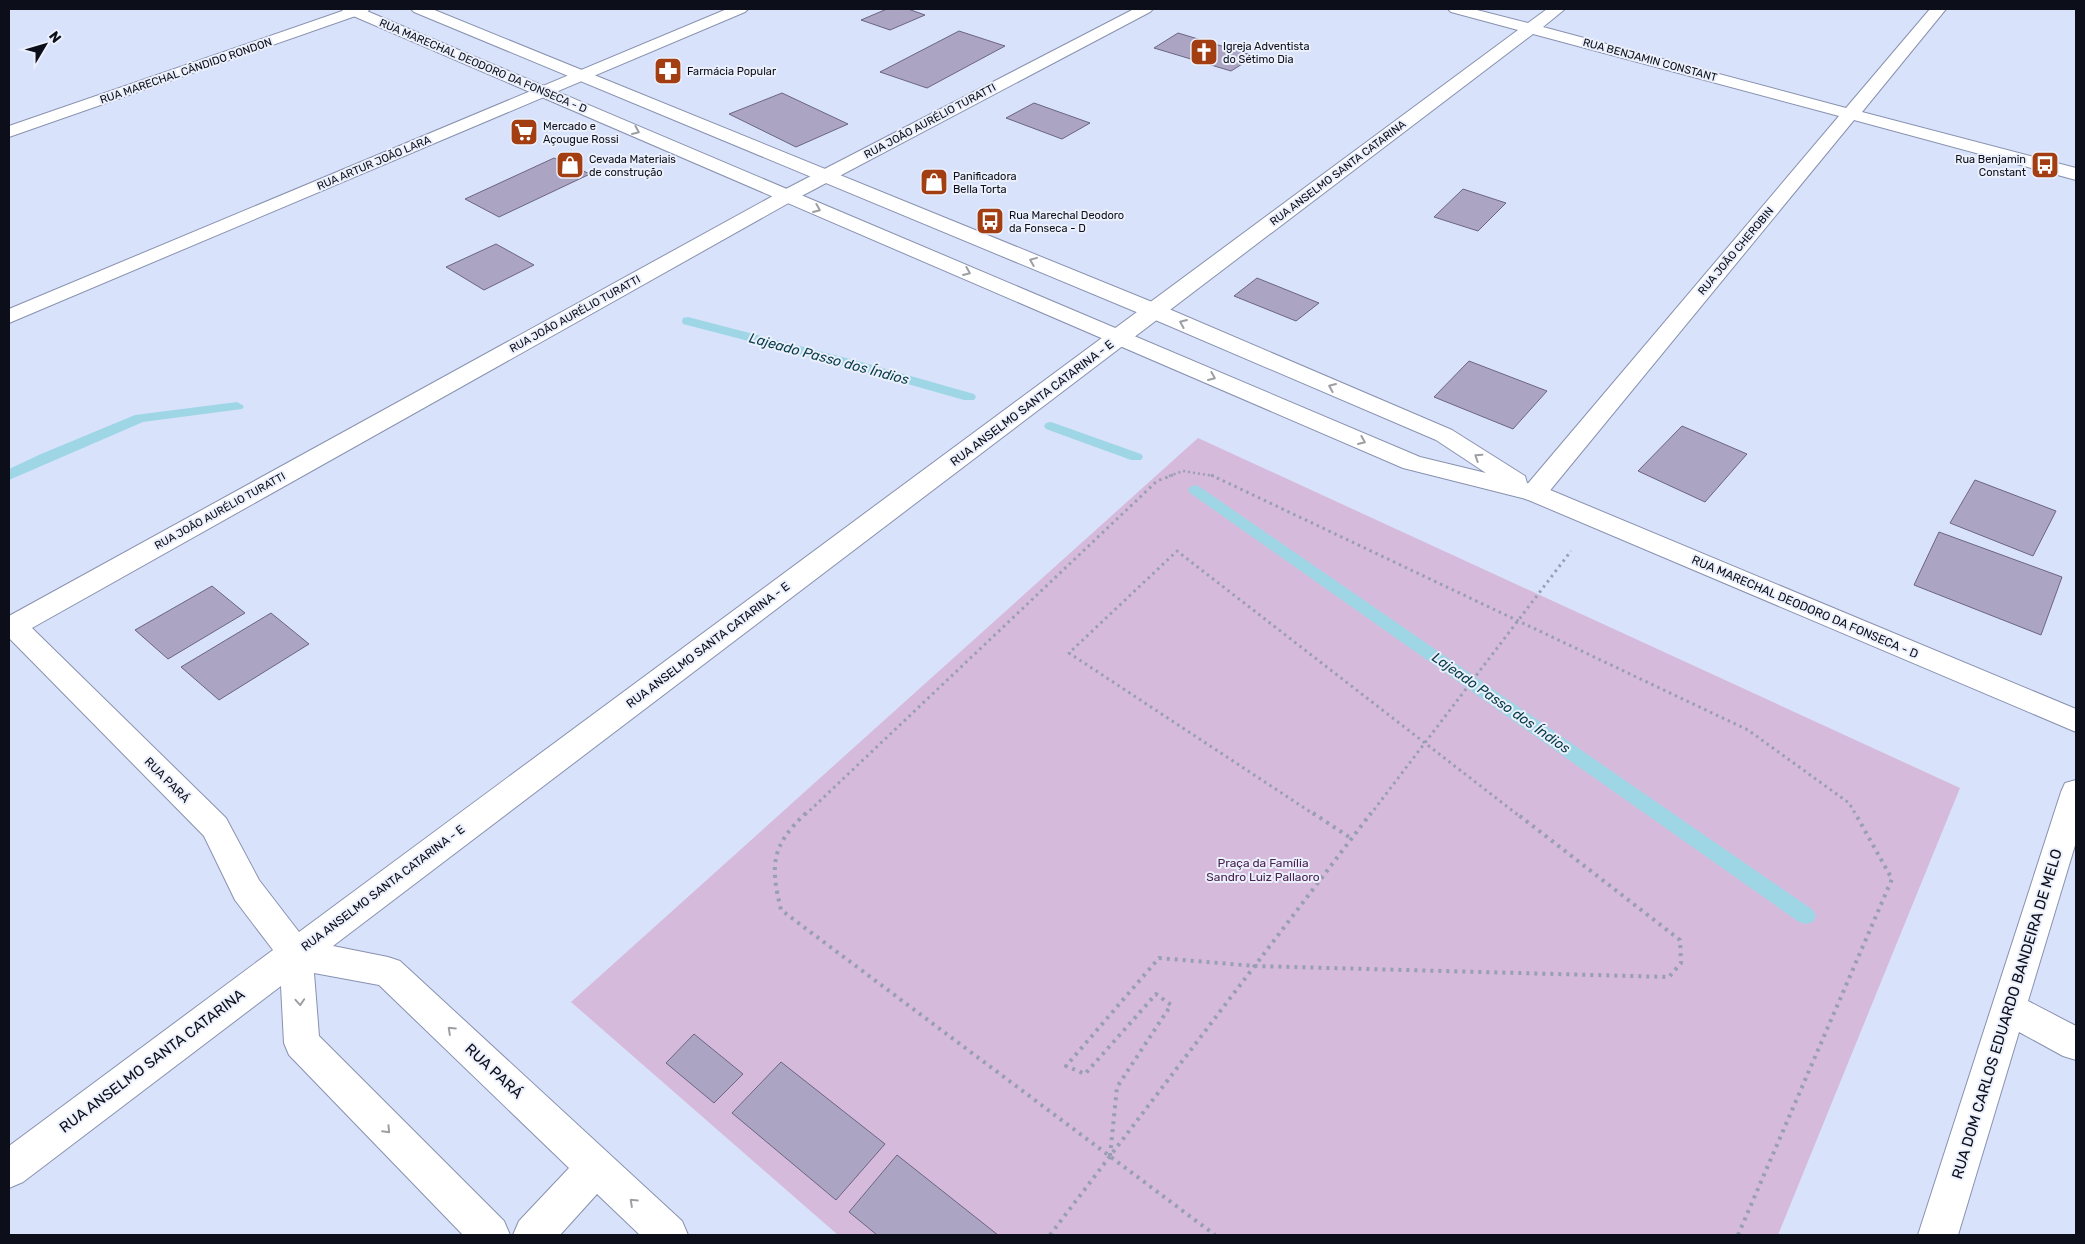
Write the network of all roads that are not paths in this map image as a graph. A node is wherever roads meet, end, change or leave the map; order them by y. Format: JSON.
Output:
{"nodes":[{"id":1,"x":419,"y":9,"type":"edge"},
{"id":2,"x":740,"y":9,"type":"edge"},
{"id":3,"x":1145,"y":9,"type":"edge"},
{"id":4,"x":1456,"y":9,"type":"edge"},
{"id":5,"x":1557,"y":9,"type":"edge"},
{"id":6,"x":1938,"y":9,"type":"edge"},
{"id":7,"x":356,"y":10,"type":"edge"},
{"id":8,"x":1531,"y":28,"type":"junction"},
{"id":9,"x":582,"y":76,"type":"junction"},
{"id":10,"x":543,"y":92,"type":"junction"},
{"id":11,"x":1851,"y":114,"type":"junction"},
{"id":12,"x":9,"y":132,"type":"edge"},
{"id":13,"x":2076,"y":174,"type":"edge"},
{"id":14,"x":825,"y":176,"type":"junction"},
{"id":15,"x":787,"y":196,"type":"junction"},
{"id":16,"x":1154,"y":311,"type":"junction"},
{"id":17,"x":9,"y":317,"type":"edge"},
{"id":18,"x":1119,"y":337,"type":"junction"},
{"id":19,"x":1534,"y":493,"type":"junction"},
{"id":20,"x":11,"y":627,"type":"edge"},
{"id":21,"x":2076,"y":721,"type":"edge"},
{"id":22,"x":2076,"y":792,"type":"edge"},
{"id":23,"x":296,"y":954,"type":"junction"},
{"id":24,"x":2008,"y":1008,"type":"junction"},
{"id":25,"x":2076,"y":1044,"type":"edge"},
{"id":26,"x":596,"y":1167,"type":"junction"},
{"id":27,"x":9,"y":1169,"type":"edge"},
{"id":28,"x":490,"y":1235,"type":"edge"},
{"id":29,"x":534,"y":1235,"type":"edge"},
{"id":30,"x":668,"y":1235,"type":"edge"},
{"id":31,"x":1938,"y":1235,"type":"edge"}],
"edges":[{"from":1,"to":9,"type":"street","name":"RUA MARECHAL DEODORO DA FONSECA - D"},
{"from":2,"to":9,"type":"street","name":"RUA ARTUR JOÃO LARA"},
{"from":3,"to":14,"type":"street","name":"RUA JOÃO AURÉLIO TURATTI"},
{"from":4,"to":8,"type":"street","name":"RUA BENJAMIN CONSTANT"},
{"from":5,"to":8,"type":"street","name":"RUA ANSELMO SANTA CATARINA"},
{"from":6,"to":11,"type":"street","name":"RUA JOÃO CHEROBIN"},
{"from":7,"to":10,"type":"street","name":"RUA MARECHAL DEODORO DA FONSECA - D"},
{"from":7,"to":12,"type":"street","name":"RUA MARECHAL CÂNDIDO RONDON"},
{"from":8,"to":11,"type":"street","name":"RUA BENJAMIN CONSTANT"},
{"from":8,"to":16,"type":"street","name":"RUA ANSELMO SANTA CATARINA"},
{"from":9,"to":10,"type":"street","name":"RUA ARTUR JOÃO LARA"},
{"from":9,"to":14,"type":"street","name":"RUA MARECHAL DEODORO DA FONSECA - D"},
{"from":10,"to":15,"type":"street","name":"RUA MARECHAL DEODORO DA FONSECA - D","one_way":true},
{"from":10,"to":17,"type":"street","name":"RUA ARTUR JOÃO LARA"},
{"from":11,"to":13,"type":"street","name":"RUA BENJAMIN CONSTANT"},
{"from":11,"to":19,"type":"street","name":"RUA JOÃO CHEROBIN"},
{"from":14,"to":15,"type":"street","name":"RUA JOÃO AURÉLIO TURATTI"},
{"from":16,"to":14,"type":"street","name":"RUA MARECHAL DEODORO DA FONSECA - D","one_way":true},
{"from":15,"to":18,"type":"street","name":"RUA MARECHAL DEODORO DA FONSECA - D","one_way":true},
{"from":15,"to":20,"type":"street","name":"RUA JOÃO AURÉLIO TURATTI"},
{"from":16,"to":18,"type":"street","name":"RUA ANSELMO SANTA CATARINA"},
{"from":19,"to":16,"type":"street","name":"RUA MARECHAL DEODORO DA FONSECA - D","one_way":true},
{"from":18,"to":19,"type":"street","name":"RUA MARECHAL DEODORO DA FONSECA - D","one_way":true},
{"from":18,"to":23,"type":"street","name":"RUA ANSELMO SANTA CATARINA - E"},
{"from":19,"to":21,"type":"street","name":"RUA MARECHAL DEODORO DA FONSECA - D"},
{"from":20,"to":23,"type":"street","name":"RUA PARÁ"},
{"from":22,"to":24,"type":"street","name":"RUA DOM CARLOS EDUARDO BANDEIRA DE MELO"},
{"from":26,"to":23,"type":"street","name":"RUA PARÁ","one_way":true},
{"from":23,"to":27,"type":"street","name":"RUA ANSELMO SANTA CATARINA"},
{"from":23,"to":28,"type":"street","one_way":true},
{"from":24,"to":25,"type":"street"},
{"from":24,"to":31,"type":"street","name":"RUA DOM CARLOS EDUARDO BANDEIRA DE MELO"},
{"from":26,"to":29,"type":"street"},
{"from":30,"to":26,"type":"street","name":"RUA PARÁ","one_way":true}]}
